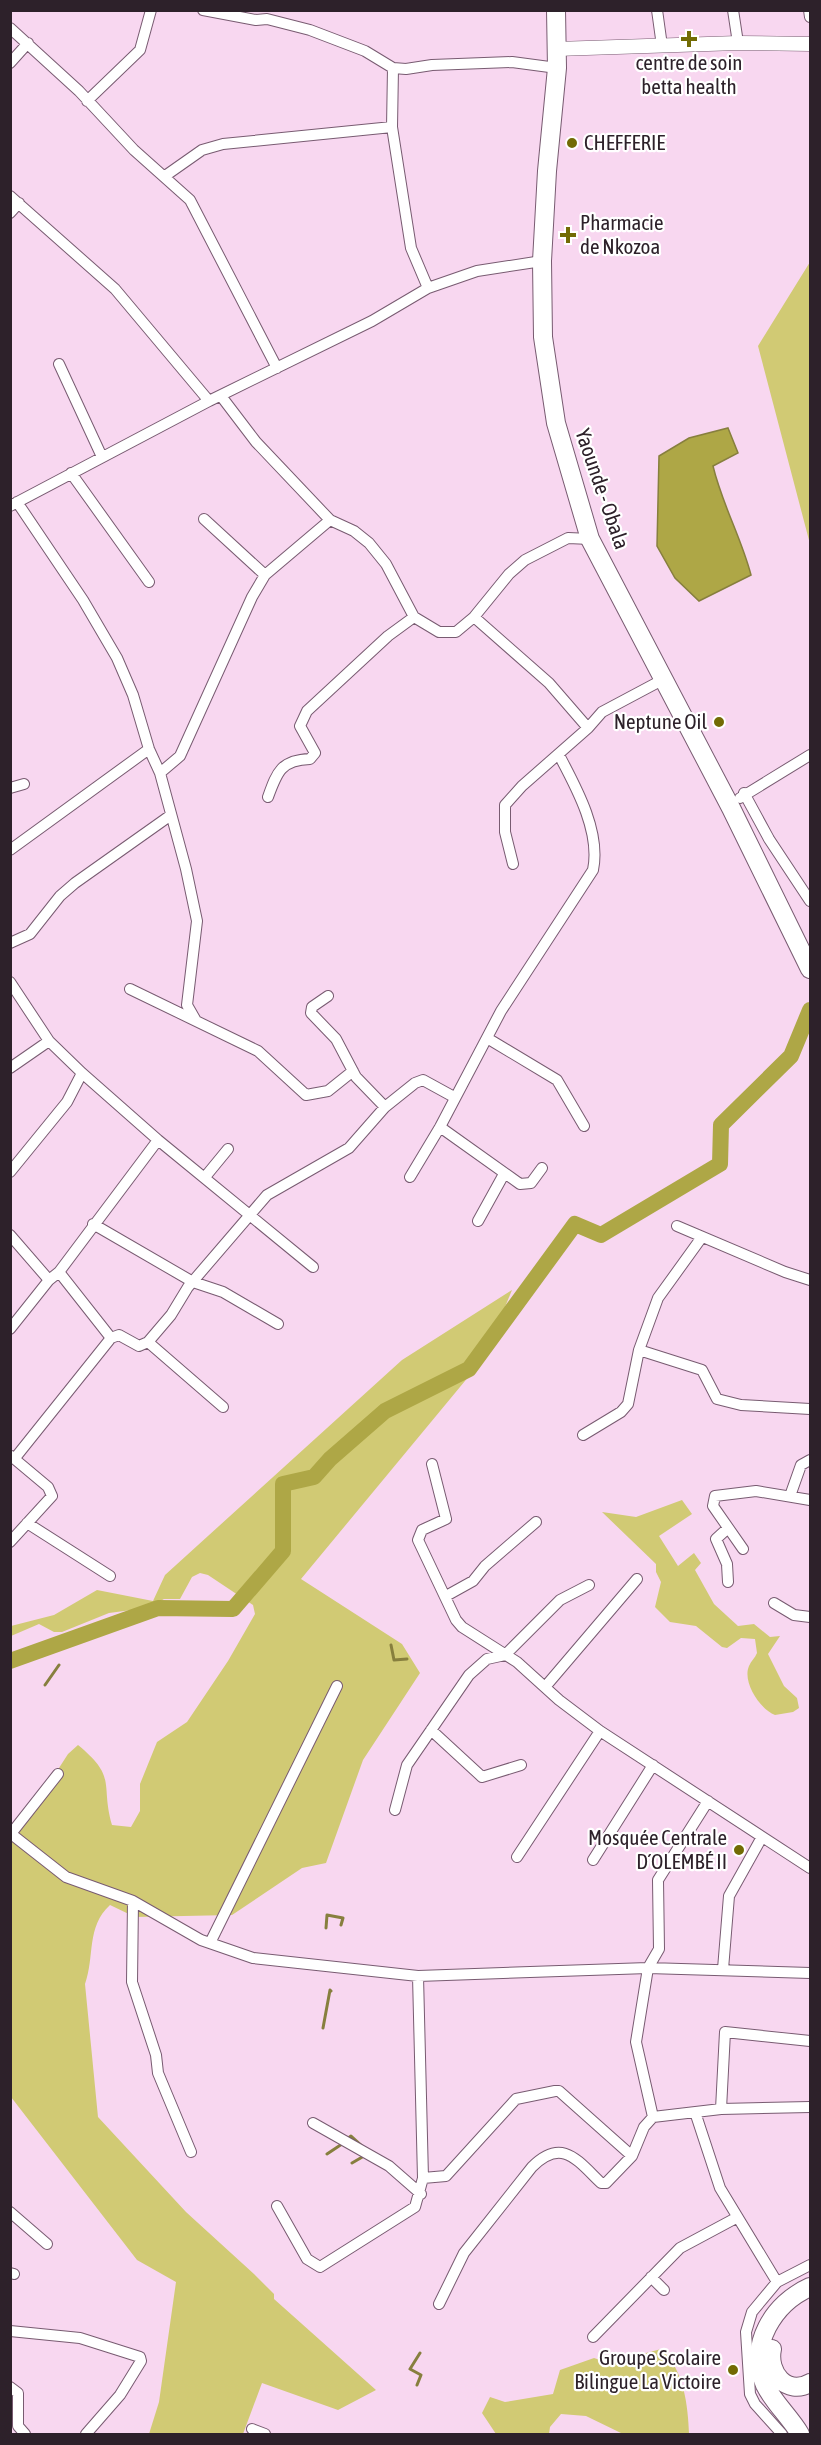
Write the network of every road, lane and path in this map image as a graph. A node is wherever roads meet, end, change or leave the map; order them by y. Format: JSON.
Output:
{"nodes":[{"id":1,"x":151,"y":10,"type":"edge"},
{"id":2,"x":203,"y":10,"type":"edge"},
{"id":3,"x":556,"y":10,"type":"edge"},
{"id":4,"x":657,"y":10,"type":"edge"},
{"id":5,"x":733,"y":10,"type":"edge"},
{"id":6,"x":809,"y":10,"type":"edge"},
{"id":7,"x":267,"y":15,"type":"edge"},
{"id":8,"x":810,"y":17,"type":"edge"},
{"id":9,"x":10,"y":28,"type":"edge"},
{"id":10,"x":28,"y":43,"type":"junction"},
{"id":11,"x":738,"y":43,"type":"junction"},
{"id":12,"x":810,"y":44,"type":"edge"},
{"id":13,"x":662,"y":46,"type":"junction"},
{"id":14,"x":556,"y":49,"type":"junction"},
{"id":15,"x":10,"y":63,"type":"edge"},
{"id":16,"x":393,"y":68,"type":"junction"},
{"id":17,"x":557,"y":68,"type":"junction"},
{"id":18,"x":87,"y":101,"type":"junction"},
{"id":19,"x":392,"y":127,"type":"junction"},
{"id":20,"x":165,"y":176,"type":"junction"},
{"id":21,"x":15,"y":200,"type":"edge"},
{"id":22,"x":10,"y":213,"type":"edge"},
{"id":23,"x":542,"y":261,"type":"junction"},
{"id":24,"x":428,"y":288,"type":"junction"},
{"id":25,"x":60,"y":364,"type":"dead end"},
{"id":26,"x":277,"y":368,"type":"junction"},
{"id":27,"x":221,"y":396,"type":"junction"},
{"id":28,"x":209,"y":401,"type":"junction"},
{"id":29,"x":102,"y":457,"type":"junction"},
{"id":30,"x":71,"y":473,"type":"junction"},
{"id":31,"x":14,"y":505,"type":"edge"},
{"id":32,"x":204,"y":519,"type":"dead end"},
{"id":33,"x":330,"y":520,"type":"junction"},
{"id":34,"x":590,"y":539,"type":"junction"},
{"id":35,"x":265,"y":575,"type":"junction"},
{"id":36,"x":149,"y":582,"type":"dead end"},
{"id":37,"x":414,"y":617,"type":"junction"},
{"id":38,"x":474,"y":617,"type":"junction"},
{"id":39,"x":664,"y":679,"type":"junction"},
{"id":40,"x":588,"y":728,"type":"junction"},
{"id":41,"x":149,"y":749,"type":"junction"},
{"id":42,"x":559,"y":755,"type":"junction"},
{"id":43,"x":810,"y":755,"type":"edge"},
{"id":44,"x":160,"y":773,"type":"junction"},
{"id":45,"x":24,"y":784,"type":"dead end"},
{"id":46,"x":10,"y":788,"type":"edge"},
{"id":47,"x":744,"y":793,"type":"junction"},
{"id":48,"x":268,"y":797,"type":"dead end"},
{"id":49,"x":731,"y":808,"type":"junction"},
{"id":50,"x":171,"y":815,"type":"junction"},
{"id":51,"x":10,"y":850,"type":"edge"},
{"id":52,"x":513,"y":864,"type":"dead end"},
{"id":53,"x":810,"y":901,"type":"edge"},
{"id":54,"x":10,"y":943,"type":"edge"},
{"id":55,"x":810,"y":969,"type":"edge"},
{"id":56,"x":11,"y":983,"type":"edge"},
{"id":57,"x":130,"y":989,"type":"dead end"},
{"id":58,"x":328,"y":996,"type":"dead end"},
{"id":59,"x":195,"y":1019,"type":"junction"},
{"id":60,"x":487,"y":1038,"type":"junction"},
{"id":61,"x":49,"y":1041,"type":"junction"},
{"id":62,"x":10,"y":1068,"type":"edge"},
{"id":63,"x":353,"y":1071,"type":"junction"},
{"id":64,"x":82,"y":1073,"type":"junction"},
{"id":65,"x":454,"y":1097,"type":"junction"},
{"id":66,"x":385,"y":1107,"type":"junction"},
{"id":67,"x":584,"y":1126,"type":"dead end"},
{"id":68,"x":440,"y":1127,"type":"junction"},
{"id":69,"x":158,"y":1140,"type":"junction"},
{"id":70,"x":228,"y":1149,"type":"dead end"},
{"id":71,"x":542,"y":1168,"type":"dead end"},
{"id":72,"x":10,"y":1172,"type":"edge"},
{"id":73,"x":504,"y":1174,"type":"junction"},
{"id":74,"x":410,"y":1177,"type":"dead end"},
{"id":75,"x":205,"y":1178,"type":"junction"},
{"id":76,"x":251,"y":1215,"type":"junction"},
{"id":77,"x":478,"y":1221,"type":"dead end"},
{"id":78,"x":93,"y":1224,"type":"junction"},
{"id":79,"x":678,"y":1226,"type":"dead end"},
{"id":80,"x":10,"y":1235,"type":"edge"},
{"id":81,"x":702,"y":1237,"type":"junction"},
{"id":82,"x":313,"y":1267,"type":"dead end"},
{"id":83,"x":59,"y":1272,"type":"junction"},
{"id":84,"x":49,"y":1280,"type":"junction"},
{"id":85,"x":810,"y":1280,"type":"edge"},
{"id":86,"x":193,"y":1282,"type":"junction"},
{"id":87,"x":278,"y":1324,"type":"dead end"},
{"id":88,"x":10,"y":1329,"type":"edge"},
{"id":89,"x":111,"y":1341,"type":"junction"},
{"id":90,"x":148,"y":1342,"type":"junction"},
{"id":91,"x":639,"y":1350,"type":"junction"},
{"id":92,"x":223,"y":1407,"type":"dead end"},
{"id":93,"x":810,"y":1410,"type":"edge"},
{"id":94,"x":583,"y":1435,"type":"dead end"},
{"id":95,"x":13,"y":1457,"type":"edge"},
{"id":96,"x":810,"y":1460,"type":"edge"},
{"id":97,"x":432,"y":1464,"type":"dead end"},
{"id":98,"x":790,"y":1496,"type":"junction"},
{"id":99,"x":810,"y":1500,"type":"edge"},
{"id":100,"x":27,"y":1522,"type":"junction"},
{"id":101,"x":536,"y":1522,"type":"dead end"},
{"id":102,"x":728,"y":1528,"type":"junction"},
{"id":103,"x":10,"y":1542,"type":"edge"},
{"id":104,"x":743,"y":1549,"type":"dead end"},
{"id":105,"x":110,"y":1576,"type":"dead end"},
{"id":106,"x":637,"y":1579,"type":"dead end"},
{"id":107,"x":728,"y":1582,"type":"dead end"},
{"id":108,"x":589,"y":1585,"type":"dead end"},
{"id":109,"x":447,"y":1596,"type":"junction"},
{"id":110,"x":774,"y":1603,"type":"dead end"},
{"id":111,"x":810,"y":1617,"type":"edge"},
{"id":112,"x":506,"y":1655,"type":"junction"},
{"id":113,"x":337,"y":1686,"type":"dead end"},
{"id":114,"x":545,"y":1687,"type":"junction"},
{"id":115,"x":432,"y":1730,"type":"junction"},
{"id":116,"x":600,"y":1731,"type":"junction"},
{"id":117,"x":653,"y":1765,"type":"junction"},
{"id":118,"x":521,"y":1766,"type":"dead end"},
{"id":119,"x":58,"y":1774,"type":"dead end"},
{"id":120,"x":708,"y":1801,"type":"junction"},
{"id":121,"x":394,"y":1810,"type":"dead end"},
{"id":122,"x":11,"y":1834,"type":"edge"},
{"id":123,"x":762,"y":1837,"type":"junction"},
{"id":124,"x":517,"y":1857,"type":"dead end"},
{"id":125,"x":593,"y":1860,"type":"dead end"},
{"id":126,"x":810,"y":1868,"type":"edge"},
{"id":127,"x":133,"y":1901,"type":"junction"},
{"id":128,"x":210,"y":1943,"type":"junction"},
{"id":129,"x":648,"y":1968,"type":"junction"},
{"id":130,"x":723,"y":1969,"type":"junction"},
{"id":131,"x":810,"y":1973,"type":"edge"},
{"id":132,"x":418,"y":1976,"type":"junction"},
{"id":133,"x":810,"y":2041,"type":"edge"},
{"id":134,"x":810,"y":2107,"type":"edge"},
{"id":135,"x":721,"y":2109,"type":"junction"},
{"id":136,"x":695,"y":2112,"type":"junction"},
{"id":137,"x":653,"y":2117,"type":"junction"},
{"id":138,"x":313,"y":2123,"type":"dead end"},
{"id":139,"x":190,"y":2152,"type":"dead end"},
{"id":140,"x":632,"y":2156,"type":"junction"},
{"id":141,"x":423,"y":2178,"type":"junction"},
{"id":142,"x":421,"y":2194,"type":"junction"},
{"id":143,"x":277,"y":2206,"type":"dead end"},
{"id":144,"x":10,"y":2212,"type":"edge"},
{"id":145,"x":736,"y":2218,"type":"junction"},
{"id":146,"x":47,"y":2244,"type":"dead end"},
{"id":147,"x":810,"y":2265,"type":"edge"},
{"id":148,"x":651,"y":2277,"type":"junction"},
{"id":149,"x":777,"y":2282,"type":"junction"},
{"id":150,"x":810,"y":2286,"type":"edge"},
{"id":151,"x":664,"y":2290,"type":"dead end"},
{"id":152,"x":810,"y":2298,"type":"edge"},
{"id":153,"x":439,"y":2304,"type":"dead end"},
{"id":154,"x":10,"y":2331,"type":"edge"},
{"id":155,"x":593,"y":2337,"type":"dead end"},
{"id":156,"x":810,"y":2383,"type":"edge"},
{"id":157,"x":10,"y":2387,"type":"edge"},
{"id":158,"x":252,"y":2429,"type":"dead end"},
{"id":159,"x":26,"y":2434,"type":"edge"},
{"id":160,"x":86,"y":2434,"type":"edge"},
{"id":161,"x":266,"y":2434,"type":"edge"},
{"id":162,"x":782,"y":2434,"type":"edge"},
{"id":163,"x":800,"y":2434,"type":"edge"}],
"edges":[{"from":1,"to":18,"type":"street"},
{"from":2,"to":7,"type":"street"},
{"from":3,"to":14,"type":"highway","name":"Yaounde - Obala"},
{"from":4,"to":13,"type":"street"},
{"from":5,"to":11,"type":"street"},
{"from":6,"to":8,"type":"street"},
{"from":7,"to":16,"type":"street"},
{"from":9,"to":10,"type":"street"},
{"from":10,"to":15,"type":"street"},
{"from":10,"to":18,"type":"street"},
{"from":11,"to":12,"type":"street"},
{"from":11,"to":13,"type":"street"},
{"from":13,"to":14,"type":"street"},
{"from":14,"to":17,"type":"highway","name":"Yaounde - Obala"},
{"from":16,"to":17,"type":"street"},
{"from":16,"to":19,"type":"street"},
{"from":17,"to":23,"type":"highway","name":"Yaounde - Obala"},
{"from":18,"to":20,"type":"street"},
{"from":19,"to":20,"type":"street"},
{"from":19,"to":24,"type":"street"},
{"from":20,"to":26,"type":"street"},
{"from":21,"to":22,"type":"street"},
{"from":21,"to":28,"type":"street"},
{"from":23,"to":24,"type":"street"},
{"from":23,"to":34,"type":"highway","name":"Yaounde - Obala"},
{"from":24,"to":26,"type":"street"},
{"from":25,"to":29,"type":"street"},
{"from":26,"to":27,"type":"street"},
{"from":27,"to":28,"type":"street"},
{"from":27,"to":33,"type":"street"},
{"from":28,"to":29,"type":"street"},
{"from":29,"to":30,"type":"street"},
{"from":30,"to":31,"type":"street"},
{"from":30,"to":36,"type":"street"},
{"from":31,"to":41,"type":"street"},
{"from":32,"to":35,"type":"street"},
{"from":33,"to":35,"type":"street"},
{"from":33,"to":37,"type":"street"},
{"from":34,"to":38,"type":"street"},
{"from":34,"to":39,"type":"highway","name":"Yaounde - Obala"},
{"from":35,"to":44,"type":"street"},
{"from":37,"to":38,"type":"street"},
{"from":37,"to":48,"type":"street"},
{"from":38,"to":40,"type":"street"},
{"from":39,"to":40,"type":"street"},
{"from":39,"to":49,"type":"highway","name":"Yaounde - Obala"},
{"from":40,"to":42,"type":"street"},
{"from":41,"to":44,"type":"street"},
{"from":41,"to":51,"type":"street"},
{"from":42,"to":52,"type":"street"},
{"from":42,"to":60,"type":"street"},
{"from":43,"to":47,"type":"street"},
{"from":44,"to":50,"type":"street"},
{"from":45,"to":46,"type":"street"},
{"from":47,"to":49,"type":"street"},
{"from":47,"to":53,"type":"street"},
{"from":49,"to":55,"type":"highway","name":"Yaounde - Obala"},
{"from":50,"to":54,"type":"street"},
{"from":50,"to":59,"type":"street"},
{"from":56,"to":61,"type":"street"},
{"from":57,"to":59,"type":"street"},
{"from":58,"to":63,"type":"street"},
{"from":59,"to":63,"type":"street"},
{"from":60,"to":65,"type":"street"},
{"from":60,"to":67,"type":"street"},
{"from":61,"to":62,"type":"street"},
{"from":61,"to":64,"type":"street"},
{"from":63,"to":66,"type":"street"},
{"from":64,"to":69,"type":"street"},
{"from":64,"to":72,"type":"street"},
{"from":65,"to":66,"type":"street"},
{"from":65,"to":68,"type":"street"},
{"from":66,"to":76,"type":"street"},
{"from":68,"to":73,"type":"street"},
{"from":68,"to":74,"type":"street"},
{"from":69,"to":75,"type":"street"},
{"from":69,"to":78,"type":"street"},
{"from":70,"to":75,"type":"street"},
{"from":71,"to":73,"type":"street"},
{"from":73,"to":77,"type":"street"},
{"from":75,"to":76,"type":"street"},
{"from":76,"to":82,"type":"street"},
{"from":76,"to":86,"type":"street"},
{"from":78,"to":83,"type":"street"},
{"from":78,"to":86,"type":"street"},
{"from":79,"to":81,"type":"street"},
{"from":80,"to":84,"type":"street"},
{"from":81,"to":85,"type":"street"},
{"from":81,"to":91,"type":"street"},
{"from":83,"to":84,"type":"street"},
{"from":83,"to":89,"type":"street"},
{"from":84,"to":88,"type":"street"},
{"from":86,"to":87,"type":"street"},
{"from":86,"to":90,"type":"street"},
{"from":89,"to":90,"type":"street"},
{"from":89,"to":95,"type":"street"},
{"from":90,"to":92,"type":"street"},
{"from":91,"to":93,"type":"street"},
{"from":91,"to":94,"type":"street"},
{"from":95,"to":100,"type":"street"},
{"from":96,"to":98,"type":"street"},
{"from":97,"to":109,"type":"street"},
{"from":98,"to":99,"type":"street"},
{"from":98,"to":102,"type":"street"},
{"from":100,"to":103,"type":"street"},
{"from":100,"to":105,"type":"street"},
{"from":101,"to":109,"type":"street"},
{"from":102,"to":104,"type":"street"},
{"from":102,"to":107,"type":"street"},
{"from":106,"to":114,"type":"street"},
{"from":108,"to":112,"type":"street"},
{"from":109,"to":112,"type":"street"},
{"from":110,"to":111,"type":"street"},
{"from":112,"to":114,"type":"street"},
{"from":112,"to":115,"type":"street"},
{"from":113,"to":128,"type":"street"},
{"from":114,"to":116,"type":"street"},
{"from":115,"to":118,"type":"street"},
{"from":115,"to":121,"type":"street"},
{"from":116,"to":117,"type":"street"},
{"from":116,"to":124,"type":"street"},
{"from":117,"to":120,"type":"street"},
{"from":117,"to":125,"type":"street"},
{"from":119,"to":122,"type":"street"},
{"from":120,"to":123,"type":"street"},
{"from":120,"to":129,"type":"street"},
{"from":122,"to":127,"type":"street"},
{"from":123,"to":126,"type":"street"},
{"from":123,"to":130,"type":"street"},
{"from":127,"to":128,"type":"street"},
{"from":127,"to":139,"type":"street"},
{"from":128,"to":132,"type":"street"},
{"from":129,"to":130,"type":"street"},
{"from":129,"to":132,"type":"street"},
{"from":129,"to":137,"type":"street"},
{"from":130,"to":131,"type":"street"},
{"from":132,"to":141,"type":"street"},
{"from":133,"to":135,"type":"street"},
{"from":134,"to":135,"type":"street"},
{"from":135,"to":136,"type":"street"},
{"from":136,"to":137,"type":"street"},
{"from":136,"to":145,"type":"street"},
{"from":137,"to":140,"type":"street"},
{"from":138,"to":142,"type":"street"},
{"from":140,"to":141,"type":"street"},
{"from":140,"to":153,"type":"street"},
{"from":141,"to":142,"type":"street"},
{"from":142,"to":143,"type":"street"},
{"from":144,"to":146,"type":"street"},
{"from":145,"to":148,"type":"street"},
{"from":145,"to":149,"type":"street"},
{"from":147,"to":149,"type":"street"},
{"from":148,"to":151,"type":"street"},
{"from":148,"to":155,"type":"street"},
{"from":149,"to":162,"type":"street"},
{"from":150,"to":163,"type":"highway"},
{"from":152,"to":156,"type":"highway"},
{"from":154,"to":160,"type":"street"},
{"from":157,"to":159,"type":"street"},
{"from":158,"to":161,"type":"street"}]}
